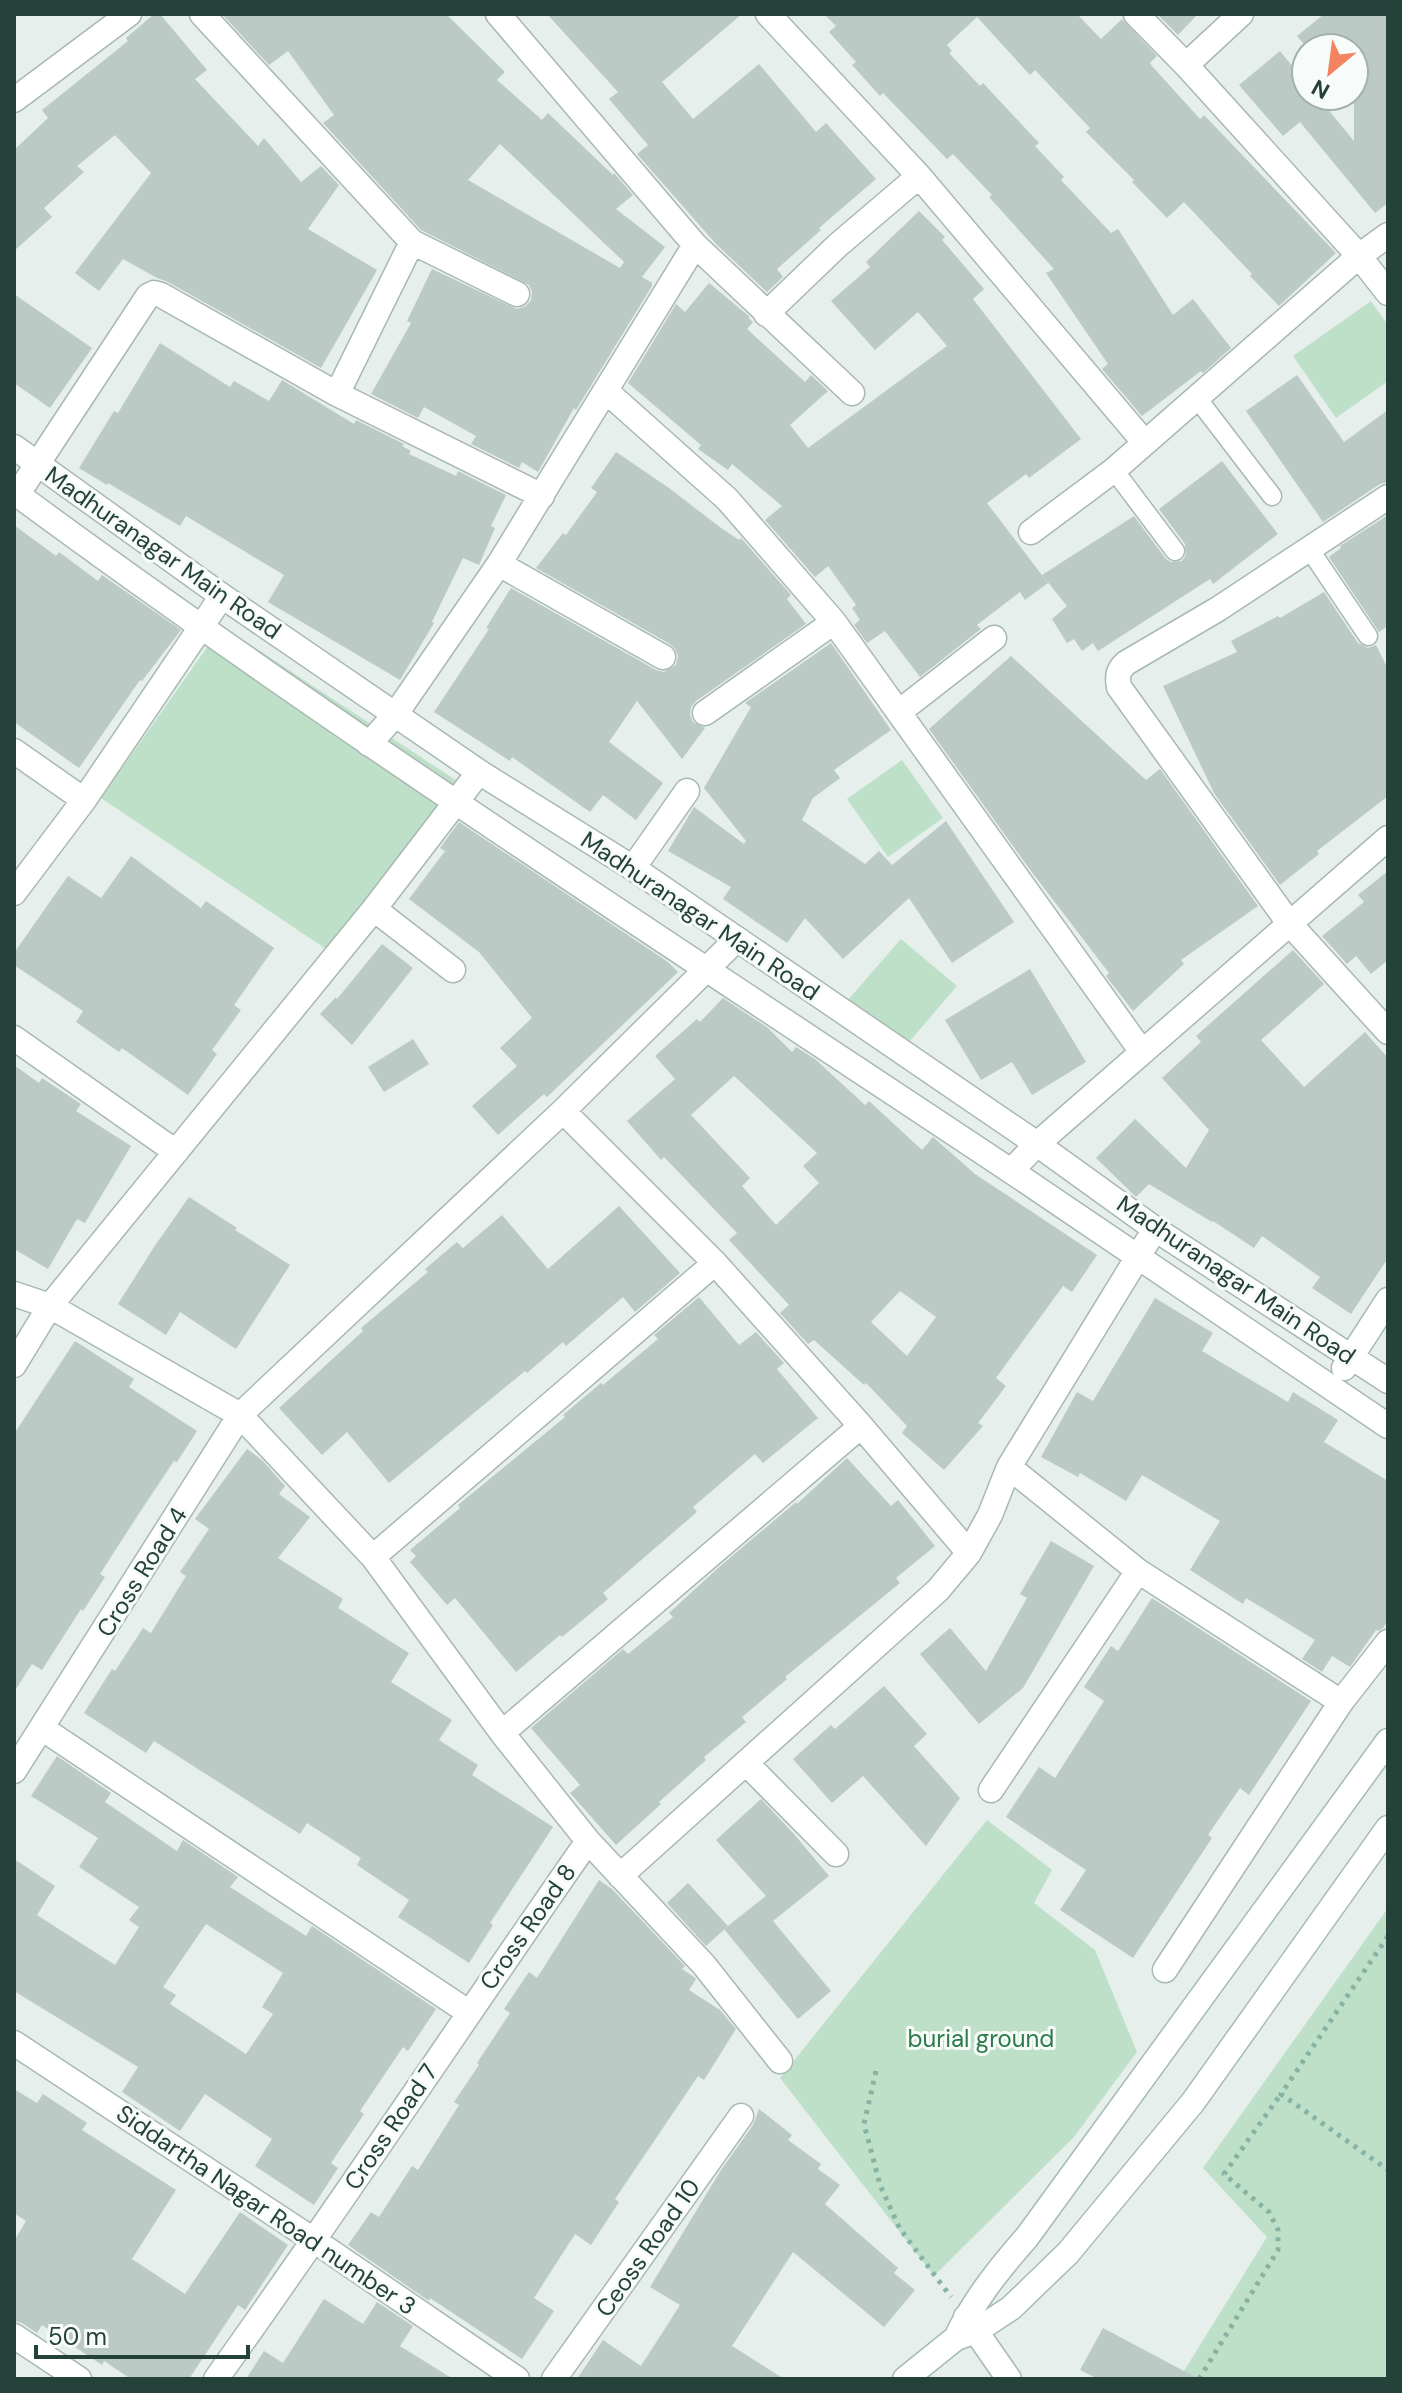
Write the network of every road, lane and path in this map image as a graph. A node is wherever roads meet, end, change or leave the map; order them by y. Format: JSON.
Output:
{"nodes":[{"id":1,"x":129,"y":14,"type":"edge"},
{"id":2,"x":202,"y":14,"type":"edge"},
{"id":3,"x":498,"y":14,"type":"edge"},
{"id":4,"x":768,"y":14,"type":"edge"},
{"id":5,"x":1136,"y":14,"type":"edge"},
{"id":6,"x":1241,"y":14,"type":"edge"},
{"id":7,"x":1186,"y":65,"type":"junction"},
{"id":8,"x":14,"y":100,"type":"edge"},
{"id":9,"x":919,"y":176,"type":"junction"},
{"id":10,"x":1388,"y":235,"type":"edge"},
{"id":11,"x":412,"y":242,"type":"junction"},
{"id":12,"x":695,"y":245,"type":"junction"},
{"id":13,"x":1359,"y":256,"type":"junction"},
{"id":14,"x":1388,"y":293,"type":"edge"},
{"id":15,"x":517,"y":294,"type":"dead end"},
{"id":16,"x":766,"y":314,"type":"junction"},
{"id":17,"x":606,"y":391,"type":"junction"},
{"id":18,"x":852,"y":393,"type":"dead end"},
{"id":19,"x":337,"y":394,"type":"junction"},
{"id":20,"x":1197,"y":398,"type":"junction"},
{"id":21,"x":1145,"y":443,"type":"junction"},
{"id":22,"x":14,"y":447,"type":"edge"},
{"id":23,"x":38,"y":465,"type":"junction"},
{"id":24,"x":1114,"y":470,"type":"junction"},
{"id":25,"x":16,"y":494,"type":"edge"},
{"id":26,"x":542,"y":496,"type":"junction"},
{"id":27,"x":1272,"y":496,"type":"dead end"},
{"id":28,"x":1388,"y":497,"type":"edge"},
{"id":29,"x":1031,"y":532,"type":"dead end"},
{"id":30,"x":1310,"y":550,"type":"junction"},
{"id":31,"x":1175,"y":551,"type":"dead end"},
{"id":32,"x":499,"y":564,"type":"junction"},
{"id":33,"x":222,"y":596,"type":"junction"},
{"id":34,"x":834,"y":622,"type":"junction"},
{"id":35,"x":202,"y":629,"type":"junction"},
{"id":36,"x":1368,"y":636,"type":"dead end"},
{"id":37,"x":994,"y":638,"type":"dead end"},
{"id":38,"x":663,"y":657,"type":"dead end"},
{"id":39,"x":899,"y":712,"type":"junction"},
{"id":40,"x":705,"y":713,"type":"dead end"},
{"id":41,"x":395,"y":715,"type":"junction"},
{"id":42,"x":369,"y":744,"type":"junction"},
{"id":43,"x":14,"y":751,"type":"edge"},
{"id":44,"x":479,"y":772,"type":"junction"},
{"id":45,"x":687,"y":791,"type":"dead end"},
{"id":46,"x":84,"y":800,"type":"junction"},
{"id":47,"x":456,"y":802,"type":"junction"},
{"id":48,"x":1388,"y":838,"type":"edge"},
{"id":49,"x":633,"y":868,"type":"junction"},
{"id":50,"x":14,"y":893,"type":"edge"},
{"id":51,"x":374,"y":909,"type":"junction"},
{"id":52,"x":1289,"y":923,"type":"junction"},
{"id":53,"x":737,"y":939,"type":"junction"},
{"id":54,"x":707,"y":969,"type":"junction"},
{"id":55,"x":453,"y":970,"type":"dead end"},
{"id":56,"x":1388,"y":1032,"type":"edge"},
{"id":57,"x":14,"y":1038,"type":"edge"},
{"id":58,"x":1142,"y":1052,"type":"junction"},
{"id":59,"x":563,"y":1111,"type":"junction"},
{"id":60,"x":1037,"y":1144,"type":"junction"},
{"id":61,"x":176,"y":1152,"type":"junction"},
{"id":62,"x":1011,"y":1171,"type":"junction"},
{"id":63,"x":1155,"y":1229,"type":"junction"},
{"id":64,"x":1137,"y":1258,"type":"junction"},
{"id":65,"x":715,"y":1263,"type":"junction"},
{"id":66,"x":14,"y":1294,"type":"edge"},
{"id":67,"x":1388,"y":1300,"type":"edge"},
{"id":68,"x":50,"y":1306,"type":"junction"},
{"id":69,"x":1352,"y":1356,"type":"junction"},
{"id":70,"x":14,"y":1365,"type":"edge"},
{"id":71,"x":1388,"y":1381,"type":"edge"},
{"id":72,"x":1332,"y":1387,"type":"junction"},
{"id":73,"x":240,"y":1415,"type":"junction"},
{"id":74,"x":861,"y":1426,"type":"junction"},
{"id":75,"x":1388,"y":1426,"type":"edge"},
{"id":76,"x":1009,"y":1467,"type":"junction"},
{"id":77,"x":969,"y":1553,"type":"junction"},
{"id":78,"x":373,"y":1557,"type":"junction"},
{"id":79,"x":1138,"y":1571,"type":"junction"},
{"id":80,"x":1388,"y":1642,"type":"edge"},
{"id":81,"x":1341,"y":1702,"type":"junction"},
{"id":82,"x":43,"y":1729,"type":"junction"},
{"id":83,"x":502,"y":1733,"type":"junction"},
{"id":84,"x":1388,"y":1741,"type":"edge"},
{"id":85,"x":746,"y":1763,"type":"junction"},
{"id":86,"x":14,"y":1771,"type":"edge"},
{"id":87,"x":991,"y":1790,"type":"dead end"},
{"id":88,"x":1388,"y":1828,"type":"edge"},
{"id":89,"x":588,"y":1841,"type":"junction"},
{"id":90,"x":836,"y":1854,"type":"dead end"},
{"id":91,"x":620,"y":1876,"type":"junction"},
{"id":92,"x":1388,"y":1936,"type":"edge"},
{"id":93,"x":1165,"y":1970,"type":"dead end"},
{"id":94,"x":468,"y":2012,"type":"junction"},
{"id":95,"x":14,"y":2043,"type":"edge"},
{"id":96,"x":780,"y":2061,"type":"dead end"},
{"id":97,"x":876,"y":2071,"type":"dead end"},
{"id":98,"x":1281,"y":2094,"type":"junction"},
{"id":99,"x":741,"y":2116,"type":"dead end"},
{"id":100,"x":1388,"y":2170,"type":"edge"},
{"id":101,"x":315,"y":2241,"type":"junction"},
{"id":102,"x":966,"y":2329,"type":"junction"},
{"id":103,"x":14,"y":2336,"type":"edge"},
{"id":104,"x":79,"y":2379,"type":"edge"},
{"id":105,"x":216,"y":2379,"type":"edge"},
{"id":106,"x":517,"y":2379,"type":"edge"},
{"id":107,"x":554,"y":2379,"type":"edge"},
{"id":108,"x":905,"y":2379,"type":"edge"},
{"id":109,"x":1009,"y":2379,"type":"edge"},
{"id":110,"x":1199,"y":2379,"type":"edge"}],
"edges":[{"from":1,"to":8,"type":"street"},
{"from":2,"to":11,"type":"street"},
{"from":3,"to":12,"type":"street"},
{"from":4,"to":9,"type":"street"},
{"from":5,"to":7,"type":"street"},
{"from":6,"to":7,"type":"street"},
{"from":7,"to":13,"type":"street"},
{"from":9,"to":16,"type":"street"},
{"from":9,"to":21,"type":"street"},
{"from":10,"to":13,"type":"street"},
{"from":11,"to":15,"type":"street"},
{"from":11,"to":19,"type":"street"},
{"from":12,"to":16,"type":"street"},
{"from":12,"to":17,"type":"street"},
{"from":13,"to":14,"type":"street"},
{"from":13,"to":20,"type":"street"},
{"from":16,"to":18,"type":"street"},
{"from":17,"to":26,"type":"street"},
{"from":17,"to":34,"type":"street"},
{"from":19,"to":23,"type":"street"},
{"from":19,"to":26,"type":"street"},
{"from":20,"to":21,"type":"street"},
{"from":20,"to":27,"type":"lane"},
{"from":21,"to":24,"type":"street"},
{"from":22,"to":23,"type":"street","name":"Madhuranagar Main Road"},
{"from":23,"to":25,"type":"street"},
{"from":23,"to":33,"type":"street","name":"Madhuranagar Main Road"},
{"from":24,"to":29,"type":"street"},
{"from":24,"to":31,"type":"lane"},
{"from":25,"to":35,"type":"street","name":"Madhuranagar Main Road"},
{"from":26,"to":32,"type":"street"},
{"from":28,"to":30,"type":"street"},
{"from":30,"to":36,"type":"lane"},
{"from":30,"to":52,"type":"street"},
{"from":32,"to":38,"type":"street"},
{"from":32,"to":41,"type":"street"},
{"from":33,"to":35,"type":"street"},
{"from":33,"to":41,"type":"street","name":"Madhuranagar Main Road"},
{"from":34,"to":39,"type":"street"},
{"from":34,"to":40,"type":"street"},
{"from":35,"to":42,"type":"street","name":"Madhuranagar Main Road"},
{"from":35,"to":46,"type":"street"},
{"from":37,"to":39,"type":"street"},
{"from":39,"to":58,"type":"street"},
{"from":41,"to":42,"type":"street"},
{"from":41,"to":44,"type":"street","name":"Madhuranagar Main Road"},
{"from":42,"to":47,"type":"street","name":"Madhuranagar Main Road"},
{"from":43,"to":46,"type":"street"},
{"from":44,"to":47,"type":"street"},
{"from":44,"to":49,"type":"street","name":"Madhuranagar Main Road"},
{"from":45,"to":49,"type":"street"},
{"from":46,"to":50,"type":"street"},
{"from":47,"to":51,"type":"street"},
{"from":47,"to":54,"type":"street","name":"Madhuranagar Main Road"},
{"from":48,"to":52,"type":"street"},
{"from":49,"to":53,"type":"street","name":"Madhuranagar Main Road"},
{"from":51,"to":55,"type":"street"},
{"from":51,"to":61,"type":"street"},
{"from":52,"to":56,"type":"street"},
{"from":52,"to":58,"type":"street"},
{"from":53,"to":54,"type":"street","name":"Cross Road 4"},
{"from":53,"to":60,"type":"street","name":"Madhuranagar Main Road"},
{"from":54,"to":59,"type":"street","name":"Cross Road 4"},
{"from":54,"to":62,"type":"street","name":"Madhuranagar Main Road"},
{"from":57,"to":61,"type":"street"},
{"from":58,"to":60,"type":"street"},
{"from":59,"to":65,"type":"street"},
{"from":59,"to":73,"type":"street","name":"Cross Road 4"},
{"from":60,"to":62,"type":"street"},
{"from":60,"to":63,"type":"street","name":"Madhuranagar Main Road"},
{"from":61,"to":68,"type":"street"},
{"from":62,"to":64,"type":"street","name":"Madhuranagar Main Road"},
{"from":63,"to":64,"type":"street"},
{"from":63,"to":69,"type":"street","name":"Madhuranagar Main Road"},
{"from":64,"to":72,"type":"street","name":"Madhuranagar Main Road"},
{"from":64,"to":76,"type":"street"},
{"from":65,"to":74,"type":"street"},
{"from":65,"to":78,"type":"street"},
{"from":66,"to":68,"type":"street"},
{"from":67,"to":69,"type":"street"},
{"from":68,"to":70,"type":"street"},
{"from":68,"to":73,"type":"street"},
{"from":69,"to":71,"type":"street","name":"Madhuranagar Main Road"},
{"from":69,"to":72,"type":"street"},
{"from":72,"to":75,"type":"street","name":"Madhuranagar Main Road"},
{"from":73,"to":78,"type":"street"},
{"from":73,"to":82,"type":"street","name":"Cross Road 4"},
{"from":74,"to":77,"type":"street"},
{"from":74,"to":83,"type":"street"},
{"from":76,"to":77,"type":"street"},
{"from":76,"to":79,"type":"street"},
{"from":77,"to":85,"type":"street"},
{"from":78,"to":83,"type":"street"},
{"from":79,"to":81,"type":"street"},
{"from":79,"to":87,"type":"street"},
{"from":80,"to":81,"type":"street"},
{"from":81,"to":93,"type":"street"},
{"from":82,"to":86,"type":"street","name":"Cross Road 4"},
{"from":82,"to":94,"type":"street"},
{"from":83,"to":89,"type":"street"},
{"from":84,"to":102,"type":"street"},
{"from":85,"to":90,"type":"street"},
{"from":85,"to":91,"type":"street"},
{"from":88,"to":102,"type":"street"},
{"from":89,"to":91,"type":"street"},
{"from":89,"to":94,"type":"street","name":"Cross Road 8"},
{"from":91,"to":96,"type":"street"},
{"from":92,"to":98,"type":"path"},
{"from":94,"to":101,"type":"street","name":"Cross Road 7"},
{"from":95,"to":101,"type":"street","name":"Siddartha Nagar Road number 3"},
{"from":97,"to":102,"type":"path"},
{"from":98,"to":100,"type":"path"},
{"from":98,"to":110,"type":"path"},
{"from":99,"to":107,"type":"street","name":"Ceoss Road 10"},
{"from":101,"to":105,"type":"street","name":"Cross Road 7"},
{"from":101,"to":106,"type":"street","name":"Siddartha Nagar Road number 3"},
{"from":102,"to":108,"type":"street"},
{"from":102,"to":109,"type":"street"},
{"from":103,"to":104,"type":"street"}]}
